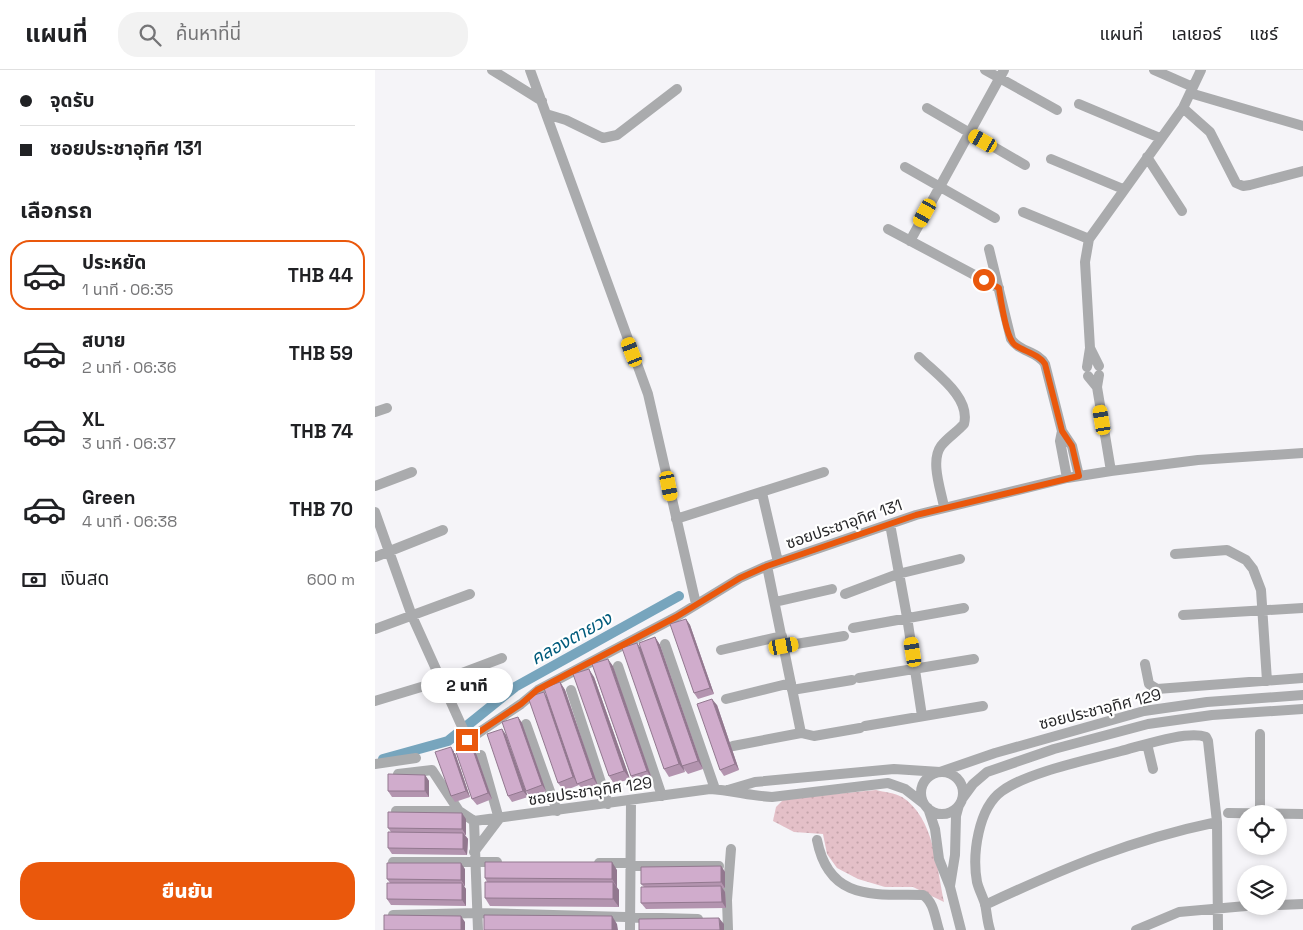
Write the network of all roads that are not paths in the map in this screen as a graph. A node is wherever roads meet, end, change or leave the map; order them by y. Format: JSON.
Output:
{"nodes":[{"id":1,"x":493,"y":70,"type":"edge"},
{"id":2,"x":530,"y":70,"type":"edge"},
{"id":3,"x":985,"y":70,"type":"edge"},
{"id":4,"x":1154,"y":70,"type":"edge"},
{"id":5,"x":1201,"y":70,"type":"edge"},
{"id":6,"x":1002,"y":74,"type":"edge"},
{"id":7,"x":677,"y":89,"type":"dead end"},
{"id":8,"x":1192,"y":90,"type":"junction"},
{"id":9,"x":542,"y":101,"type":"junction"},
{"id":10,"x":1079,"y":104,"type":"dead end"},
{"id":11,"x":927,"y":108,"type":"dead end"},
{"id":12,"x":1183,"y":108,"type":"junction"},
{"id":13,"x":1057,"y":110,"type":"dead end"},
{"id":14,"x":546,"y":114,"type":"junction"},
{"id":15,"x":1303,"y":126,"type":"edge"},
{"id":16,"x":969,"y":133,"type":"junction"},
{"id":17,"x":1160,"y":138,"type":"junction"},
{"id":18,"x":1147,"y":157,"type":"junction"},
{"id":19,"x":1051,"y":159,"type":"dead end"},
{"id":20,"x":1025,"y":165,"type":"dead end"},
{"id":21,"x":905,"y":167,"type":"dead end"},
{"id":22,"x":1303,"y":171,"type":"edge"},
{"id":23,"x":940,"y":186,"type":"junction"},
{"id":24,"x":1123,"y":190,"type":"junction"},
{"id":25,"x":1182,"y":211,"type":"dead end"},
{"id":26,"x":1023,"y":212,"type":"dead end"},
{"id":27,"x":995,"y":218,"type":"dead end"},
{"id":28,"x":888,"y":229,"type":"dead end"},
{"id":29,"x":1089,"y":239,"type":"junction"},
{"id":30,"x":910,"y":240,"type":"junction"},
{"id":31,"x":989,"y":249,"type":"dead end"},
{"id":32,"x":999,"y":288,"type":"junction"},
{"id":33,"x":1090,"y":348,"type":"junction"},
{"id":34,"x":919,"y":357,"type":"dead end"},
{"id":35,"x":1097,"y":387,"type":"junction"},
{"id":36,"x":387,"y":408,"type":"dead end"},
{"id":37,"x":375,"y":412,"type":"edge"},
{"id":38,"x":1062,"y":431,"type":"junction"},
{"id":39,"x":1303,"y":453,"type":"edge"},
{"id":40,"x":1111,"y":470,"type":"junction"},
{"id":41,"x":412,"y":472,"type":"dead end"},
{"id":42,"x":824,"y":472,"type":"dead end"},
{"id":43,"x":1079,"y":476,"type":"junction"},
{"id":44,"x":1067,"y":478,"type":"junction"},
{"id":45,"x":375,"y":486,"type":"edge"},
{"id":46,"x":762,"y":494,"type":"junction"},
{"id":47,"x":944,"y":507,"type":"junction"},
{"id":48,"x":375,"y":512,"type":"edge"},
{"id":49,"x":676,"y":519,"type":"junction"},
{"id":50,"x":890,"y":524,"type":"junction"},
{"id":51,"x":443,"y":530,"type":"dead end"},
{"id":52,"x":389,"y":552,"type":"junction"},
{"id":53,"x":1175,"y":554,"type":"dead end"},
{"id":54,"x":375,"y":557,"type":"edge"},
{"id":55,"x":960,"y":559,"type":"dead end"},
{"id":56,"x":778,"y":562,"type":"junction"},
{"id":57,"x":767,"y":566,"type":"junction"},
{"id":58,"x":898,"y":574,"type":"junction"},
{"id":59,"x":832,"y":588,"type":"dead end"},
{"id":60,"x":470,"y":594,"type":"dead end"},
{"id":61,"x":845,"y":594,"type":"dead end"},
{"id":62,"x":775,"y":602,"type":"junction"},
{"id":63,"x":696,"y":604,"type":"junction"},
{"id":64,"x":964,"y":608,"type":"dead end"},
{"id":65,"x":1303,"y":608,"type":"edge"},
{"id":66,"x":1263,"y":610,"type":"junction"},
{"id":67,"x":1183,"y":615,"type":"dead end"},
{"id":68,"x":412,"y":616,"type":"junction"},
{"id":69,"x":907,"y":617,"type":"junction"},
{"id":70,"x":853,"y":628,"type":"dead end"},
{"id":71,"x":375,"y":629,"type":"edge"},
{"id":72,"x":844,"y":636,"type":"dead end"},
{"id":73,"x":783,"y":641,"type":"junction"},
{"id":74,"x":665,"y":644,"type":"dead end"},
{"id":75,"x":721,"y":650,"type":"dead end"},
{"id":76,"x":502,"y":658,"type":"dead end"},
{"id":77,"x":974,"y":659,"type":"dead end"},
{"id":78,"x":1145,"y":664,"type":"dead end"},
{"id":79,"x":618,"y":666,"type":"dead end"},
{"id":80,"x":916,"y":669,"type":"junction"},
{"id":81,"x":1303,"y":678,"type":"edge"},
{"id":82,"x":1267,"y":681,"type":"junction"},
{"id":83,"x":441,"y":682,"type":"junction"},
{"id":84,"x":792,"y":687,"type":"junction"},
{"id":85,"x":571,"y":690,"type":"dead end"},
{"id":86,"x":1303,"y":695,"type":"edge"},
{"id":87,"x":1281,"y":696,"type":"junction"},
{"id":88,"x":726,"y":699,"type":"dead end"},
{"id":89,"x":375,"y":701,"type":"edge"},
{"id":90,"x":983,"y":706,"type":"dead end"},
{"id":91,"x":1303,"y":709,"type":"edge"},
{"id":92,"x":1283,"y":710,"type":"junction"},
{"id":93,"x":922,"y":716,"type":"junction"},
{"id":94,"x":526,"y":724,"type":"dead end"},
{"id":95,"x":801,"y":733,"type":"junction"},
{"id":96,"x":1260,"y":734,"type":"dead end"},
{"id":97,"x":1147,"y":744,"type":"junction"},
{"id":98,"x":733,"y":746,"type":"dead end"},
{"id":99,"x":481,"y":755,"type":"dead end"},
{"id":100,"x":416,"y":758,"type":"dead end"},
{"id":101,"x":375,"y":764,"type":"edge"},
{"id":102,"x":1153,"y":769,"type":"dead end"},
{"id":103,"x":939,"y":772,"type":"junction"},
{"id":104,"x":398,"y":774,"type":"edge"},
{"id":105,"x":715,"y":789,"type":"junction"},
{"id":106,"x":728,"y":790,"type":"junction"},
{"id":107,"x":662,"y":796,"type":"junction"},
{"id":108,"x":631,"y":801,"type":"junction"},
{"id":109,"x":960,"y":802,"type":"junction"},
{"id":110,"x":608,"y":804,"type":"junction"},
{"id":111,"x":1260,"y":805,"type":"edge"},
{"id":112,"x":926,"y":806,"type":"junction"},
{"id":113,"x":396,"y":810,"type":"edge"},
{"id":114,"x":459,"y":811,"type":"junction"},
{"id":115,"x":557,"y":811,"type":"junction"},
{"id":116,"x":1228,"y":813,"type":"dead end"},
{"id":117,"x":1237,"y":813,"type":"edge"},
{"id":118,"x":1287,"y":814,"type":"edge"},
{"id":119,"x":1303,"y":814,"type":"edge"},
{"id":120,"x":499,"y":819,"type":"junction"},
{"id":121,"x":474,"y":821,"type":"junction"},
{"id":122,"x":1217,"y":822,"type":"junction"},
{"id":123,"x":817,"y":840,"type":"dead end"},
{"id":124,"x":731,"y":849,"type":"dead end"},
{"id":125,"x":475,"y":857,"type":"junction"},
{"id":126,"x":393,"y":862,"type":"edge"},
{"id":127,"x":504,"y":862,"type":"edge"},
{"id":128,"x":591,"y":863,"type":"edge"},
{"id":129,"x":630,"y":865,"type":"junction"},
{"id":130,"x":719,"y":866,"type":"edge"},
{"id":131,"x":950,"y":887,"type":"junction"},
{"id":132,"x":1303,"y":904,"type":"edge"},
{"id":133,"x":985,"y":905,"type":"junction"},
{"id":134,"x":1287,"y":905,"type":"edge"},
{"id":135,"x":1237,"y":907,"type":"edge"},
{"id":136,"x":1217,"y":908,"type":"junction"},
{"id":137,"x":478,"y":913,"type":"junction"},
{"id":138,"x":393,"y":915,"type":"edge"},
{"id":139,"x":631,"y":917,"type":"junction"},
{"id":140,"x":707,"y":919,"type":"edge"},
{"id":141,"x":477,"y":930,"type":"edge"},
{"id":142,"x":630,"y":930,"type":"edge"},
{"id":143,"x":729,"y":930,"type":"edge"},
{"id":144,"x":939,"y":930,"type":"edge"},
{"id":145,"x":961,"y":930,"type":"edge"},
{"id":146,"x":990,"y":930,"type":"edge"},
{"id":147,"x":1136,"y":930,"type":"edge"},
{"id":148,"x":1218,"y":930,"type":"edge"}],
"edges":[{"from":1,"to":9,"type":"street"},
{"from":2,"to":9,"type":"street"},
{"from":3,"to":6,"type":"street"},
{"from":4,"to":8,"type":"street"},
{"from":5,"to":8,"type":"street"},
{"from":6,"to":13,"type":"street"},
{"from":6,"to":16,"type":"street"},
{"from":7,"to":14,"type":"street"},
{"from":8,"to":12,"type":"street"},
{"from":8,"to":15,"type":"street"},
{"from":9,"to":14,"type":"street"},
{"from":10,"to":17,"type":"street"},
{"from":11,"to":16,"type":"street"},
{"from":12,"to":17,"type":"street"},
{"from":12,"to":22,"type":"street"},
{"from":14,"to":49,"type":"street"},
{"from":16,"to":20,"type":"street"},
{"from":16,"to":23,"type":"street"},
{"from":17,"to":18,"type":"street"},
{"from":18,"to":24,"type":"street"},
{"from":18,"to":25,"type":"street"},
{"from":19,"to":24,"type":"street"},
{"from":21,"to":23,"type":"street"},
{"from":23,"to":27,"type":"street"},
{"from":23,"to":30,"type":"street"},
{"from":24,"to":29,"type":"street"},
{"from":26,"to":29,"type":"street"},
{"from":28,"to":30,"type":"street"},
{"from":29,"to":33,"type":"street"},
{"from":30,"to":32,"type":"street"},
{"from":31,"to":32,"type":"street"},
{"from":32,"to":38,"type":"street"},
{"from":33,"to":35,"type":"street"},
{"from":33,"to":35,"type":"street"},
{"from":34,"to":47,"type":"street"},
{"from":35,"to":40,"type":"street"},
{"from":36,"to":37,"type":"street"},
{"from":38,"to":43,"type":"street"},
{"from":38,"to":44,"type":"street"},
{"from":39,"to":40,"type":"street","name":"ซอยประชาอุทิศ 131"},
{"from":40,"to":43,"type":"street","name":"ซอยประชาอุทิศ 131"},
{"from":41,"to":45,"type":"street"},
{"from":42,"to":46,"type":"street"},
{"from":43,"to":44,"type":"street","name":"ซอยประชาอุทิศ 131"},
{"from":44,"to":47,"type":"street","name":"ซอยประชาอุทิศ 131"},
{"from":46,"to":49,"type":"street"},
{"from":46,"to":56,"type":"street"},
{"from":47,"to":50,"type":"street","name":"ซอยประชาอุทิศ 131"},
{"from":48,"to":52,"type":"street"},
{"from":49,"to":63,"type":"street"},
{"from":50,"to":56,"type":"street","name":"ซอยประชาอุทิศ 131"},
{"from":50,"to":58,"type":"street"},
{"from":51,"to":52,"type":"street"},
{"from":52,"to":54,"type":"street"},
{"from":52,"to":68,"type":"street"},
{"from":53,"to":66,"type":"street"},
{"from":55,"to":58,"type":"street"},
{"from":56,"to":57,"type":"street","name":"ซอยประชาอุทิศ 131"},
{"from":57,"to":62,"type":"street"},
{"from":57,"to":63,"type":"street","name":"ซอยประชาอุทิศ 131"},
{"from":58,"to":61,"type":"street"},
{"from":58,"to":69,"type":"street"},
{"from":59,"to":62,"type":"street"},
{"from":60,"to":68,"type":"street"},
{"from":62,"to":73,"type":"street"},
{"from":63,"to":83,"type":"street","name":"ซอยประชาอุทิศ 131"},
{"from":64,"to":69,"type":"street"},
{"from":65,"to":66,"type":"street"},
{"from":66,"to":67,"type":"street"},
{"from":66,"to":82,"type":"street"},
{"from":68,"to":71,"type":"street"},
{"from":68,"to":83,"type":"street"},
{"from":69,"to":70,"type":"street"},
{"from":69,"to":80,"type":"street"},
{"from":72,"to":73,"type":"street"},
{"from":73,"to":75,"type":"street"},
{"from":73,"to":84,"type":"street"},
{"from":74,"to":105,"type":"street"},
{"from":76,"to":83,"type":"street"},
{"from":77,"to":80,"type":"street"},
{"from":78,"to":82,"type":"street"},
{"from":79,"to":107,"type":"street"},
{"from":80,"to":84,"type":"street"},
{"from":80,"to":93,"type":"street"},
{"from":81,"to":82,"type":"street"},
{"from":83,"to":89,"type":"street"},
{"from":84,"to":88,"type":"street"},
{"from":84,"to":95,"type":"street"},
{"from":85,"to":110,"type":"street"},
{"from":86,"to":87,"type":"street","name":"ซอยประชาอุทิศ 129"},
{"from":87,"to":92,"type":"street"},
{"from":87,"to":103,"type":"street","name":"ซอยประชาอุทิศ 129"},
{"from":90,"to":93,"type":"street"},
{"from":91,"to":92,"type":"street","name":"ซอยประชาอุทิศ 129"},
{"from":92,"to":109,"type":"street","name":"ซอยประชาอุทิศ 129"},
{"from":93,"to":95,"type":"street"},
{"from":94,"to":115,"type":"street"},
{"from":95,"to":98,"type":"street"},
{"from":96,"to":111,"type":"street"},
{"from":97,"to":102,"type":"street"},
{"from":97,"to":122,"type":"street"},
{"from":97,"to":133,"type":"street"},
{"from":99,"to":120,"type":"street"},
{"from":100,"to":101,"type":"street"},
{"from":103,"to":106,"type":"street","name":"ซอยประชาอุทิศ 129"},
{"from":103,"to":109,"type":"street","name":"ซอยประชาอุทิศ 129"},
{"from":103,"to":112,"type":"street","name":"ซอยประชาอุทิศ 129"},
{"from":104,"to":114,"type":"street"},
{"from":105,"to":106,"type":"street","name":"ซอยประชาอุทิศ 129"},
{"from":105,"to":107,"type":"street","name":"ซอยประชาอุทิศ 129"},
{"from":106,"to":112,"type":"street","name":"ซอยประชาอุทิศ 129"},
{"from":107,"to":108,"type":"street","name":"ซอยประชาอุทิศ 129"},
{"from":108,"to":110,"type":"street","name":"ซอยประชาอุทิศ 129"},
{"from":108,"to":129,"type":"street"},
{"from":109,"to":112,"type":"street","name":"ซอยประชาอุทิศ 129"},
{"from":109,"to":131,"type":"street"},
{"from":110,"to":115,"type":"street","name":"ซอยประชาอุทิศ 129"},
{"from":112,"to":131,"type":"street"},
{"from":113,"to":114,"type":"street"},
{"from":114,"to":121,"type":"street"},
{"from":115,"to":120,"type":"street","name":"ซอยประชาอุทิศ 129"},
{"from":116,"to":117,"type":"street"},
{"from":118,"to":119,"type":"street"},
{"from":120,"to":121,"type":"street","name":"ซอยประชาอุทิศ 129"},
{"from":120,"to":125,"type":"street"},
{"from":121,"to":125,"type":"street"},
{"from":122,"to":133,"type":"street"},
{"from":122,"to":136,"type":"street"},
{"from":123,"to":144,"type":"street"},
{"from":124,"to":143,"type":"street"},
{"from":125,"to":126,"type":"street"},
{"from":125,"to":127,"type":"street"},
{"from":125,"to":137,"type":"street"},
{"from":128,"to":129,"type":"street"},
{"from":129,"to":130,"type":"street"},
{"from":129,"to":139,"type":"street"},
{"from":131,"to":145,"type":"street"},
{"from":132,"to":134,"type":"street"},
{"from":133,"to":146,"type":"street"},
{"from":135,"to":136,"type":"street"},
{"from":136,"to":147,"type":"street"},
{"from":136,"to":148,"type":"street"},
{"from":137,"to":138,"type":"street"},
{"from":137,"to":139,"type":"street"},
{"from":137,"to":141,"type":"street"},
{"from":139,"to":140,"type":"street"},
{"from":139,"to":142,"type":"street"}]}
